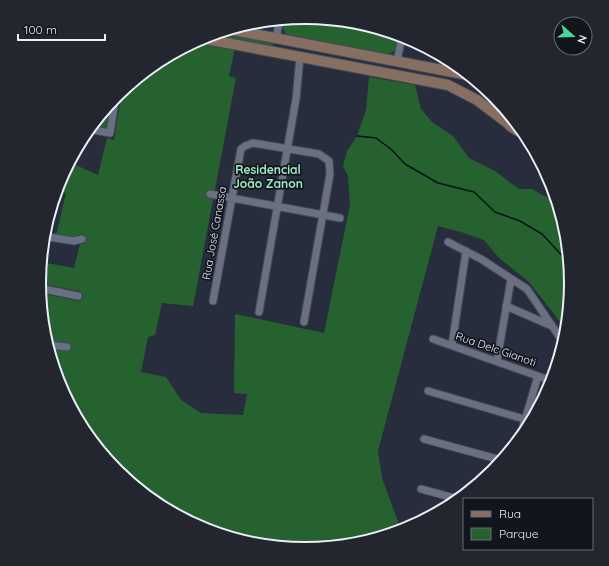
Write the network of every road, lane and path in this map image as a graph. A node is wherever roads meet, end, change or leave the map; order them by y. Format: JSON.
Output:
{"nodes":[{"id":1,"x":279,"y":26,"type":"edge"},
{"id":2,"x":241,"y":32,"type":"edge"},
{"id":3,"x":276,"y":38,"type":"junction"},
{"id":4,"x":214,"y":41,"type":"edge"},
{"id":5,"x":401,"y":43,"type":"edge"},
{"id":6,"x":275,"y":52,"type":"junction"},
{"id":7,"x":300,"y":57,"type":"junction"},
{"id":8,"x":397,"y":62,"type":"junction"},
{"id":9,"x":454,"y":72,"type":"edge"},
{"id":10,"x":395,"y":74,"type":"junction"},
{"id":11,"x":114,"y":108,"type":"edge"},
{"id":12,"x":503,"y":117,"type":"edge"},
{"id":13,"x":506,"y":122,"type":"junction"},
{"id":14,"x":512,"y":128,"type":"edge"},
{"id":15,"x":95,"y":130,"type":"edge"},
{"id":16,"x":287,"y":149,"type":"junction"},
{"id":17,"x":210,"y":194,"type":"dead end"},
{"id":18,"x":231,"y":198,"type":"junction"},
{"id":19,"x":277,"y":206,"type":"junction"},
{"id":20,"x":323,"y":215,"type":"junction"},
{"id":21,"x":340,"y":218,"type":"dead end"},
{"id":22,"x":49,"y":237,"type":"edge"},
{"id":23,"x":82,"y":239,"type":"dead end"},
{"id":24,"x":448,"y":242,"type":"dead end"},
{"id":25,"x":466,"y":251,"type":"junction"},
{"id":26,"x":511,"y":279,"type":"junction"},
{"id":27,"x":46,"y":289,"type":"edge"},
{"id":28,"x":78,"y":296,"type":"dead end"},
{"id":29,"x":213,"y":301,"type":"dead end"},
{"id":30,"x":506,"y":306,"type":"junction"},
{"id":31,"x":259,"y":312,"type":"dead end"},
{"id":32,"x":304,"y":322,"type":"dead end"},
{"id":33,"x":553,"y":327,"type":"junction"},
{"id":34,"x":559,"y":335,"type":"edge"},
{"id":35,"x":433,"y":339,"type":"dead end"},
{"id":36,"x":53,"y":346,"type":"edge"},
{"id":37,"x":452,"y":346,"type":"junction"},
{"id":38,"x":67,"y":347,"type":"dead end"},
{"id":39,"x":497,"y":361,"type":"junction"},
{"id":40,"x":538,"y":376,"type":"junction"},
{"id":41,"x":545,"y":378,"type":"edge"},
{"id":42,"x":428,"y":391,"type":"dead end"},
{"id":43,"x":530,"y":410,"type":"edge"},
{"id":44,"x":525,"y":420,"type":"edge"},
{"id":45,"x":424,"y":439,"type":"dead end"},
{"id":46,"x":495,"y":458,"type":"edge"},
{"id":47,"x":421,"y":489,"type":"dead end"},
{"id":48,"x":450,"y":497,"type":"edge"}],
"edges":[{"from":1,"to":3,"type":"street"},
{"from":2,"to":3,"type":"main road"},
{"from":3,"to":6,"type":"main road"},
{"from":3,"to":8,"type":"main road"},
{"from":4,"to":6,"type":"main road"},
{"from":5,"to":8,"type":"street"},
{"from":6,"to":7,"type":"main road"},
{"from":7,"to":10,"type":"main road"},
{"from":7,"to":16,"type":"street"},
{"from":8,"to":9,"type":"main road"},
{"from":8,"to":10,"type":"main road"},
{"from":10,"to":13,"type":"main road"},
{"from":11,"to":15,"type":"street"},
{"from":12,"to":13,"type":"main road"},
{"from":13,"to":14,"type":"main road"},
{"from":16,"to":18,"type":"street","name":"Rua José Canassa"},
{"from":16,"to":19,"type":"street"},
{"from":16,"to":20,"type":"street"},
{"from":17,"to":18,"type":"street"},
{"from":18,"to":19,"type":"street"},
{"from":18,"to":29,"type":"street","name":"Rua José Canassa"},
{"from":19,"to":20,"type":"street"},
{"from":19,"to":31,"type":"street"},
{"from":20,"to":21,"type":"street"},
{"from":20,"to":32,"type":"street"},
{"from":22,"to":23,"type":"street"},
{"from":24,"to":25,"type":"street"},
{"from":25,"to":26,"type":"street"},
{"from":25,"to":37,"type":"street"},
{"from":26,"to":30,"type":"street"},
{"from":26,"to":33,"type":"street"},
{"from":27,"to":28,"type":"street"},
{"from":30,"to":33,"type":"street"},
{"from":30,"to":39,"type":"street"},
{"from":33,"to":34,"type":"street"},
{"from":35,"to":37,"type":"street","name":"Rua Delc Gianoti"},
{"from":36,"to":38,"type":"street"},
{"from":37,"to":39,"type":"street","name":"Rua Delc Gianoti"},
{"from":39,"to":40,"type":"street","name":"Rua Delc Gianoti"},
{"from":40,"to":41,"type":"street","name":"Rua Delc Gianoti"},
{"from":40,"to":43,"type":"street"},
{"from":42,"to":44,"type":"street"},
{"from":45,"to":46,"type":"street"},
{"from":47,"to":48,"type":"street"}]}
